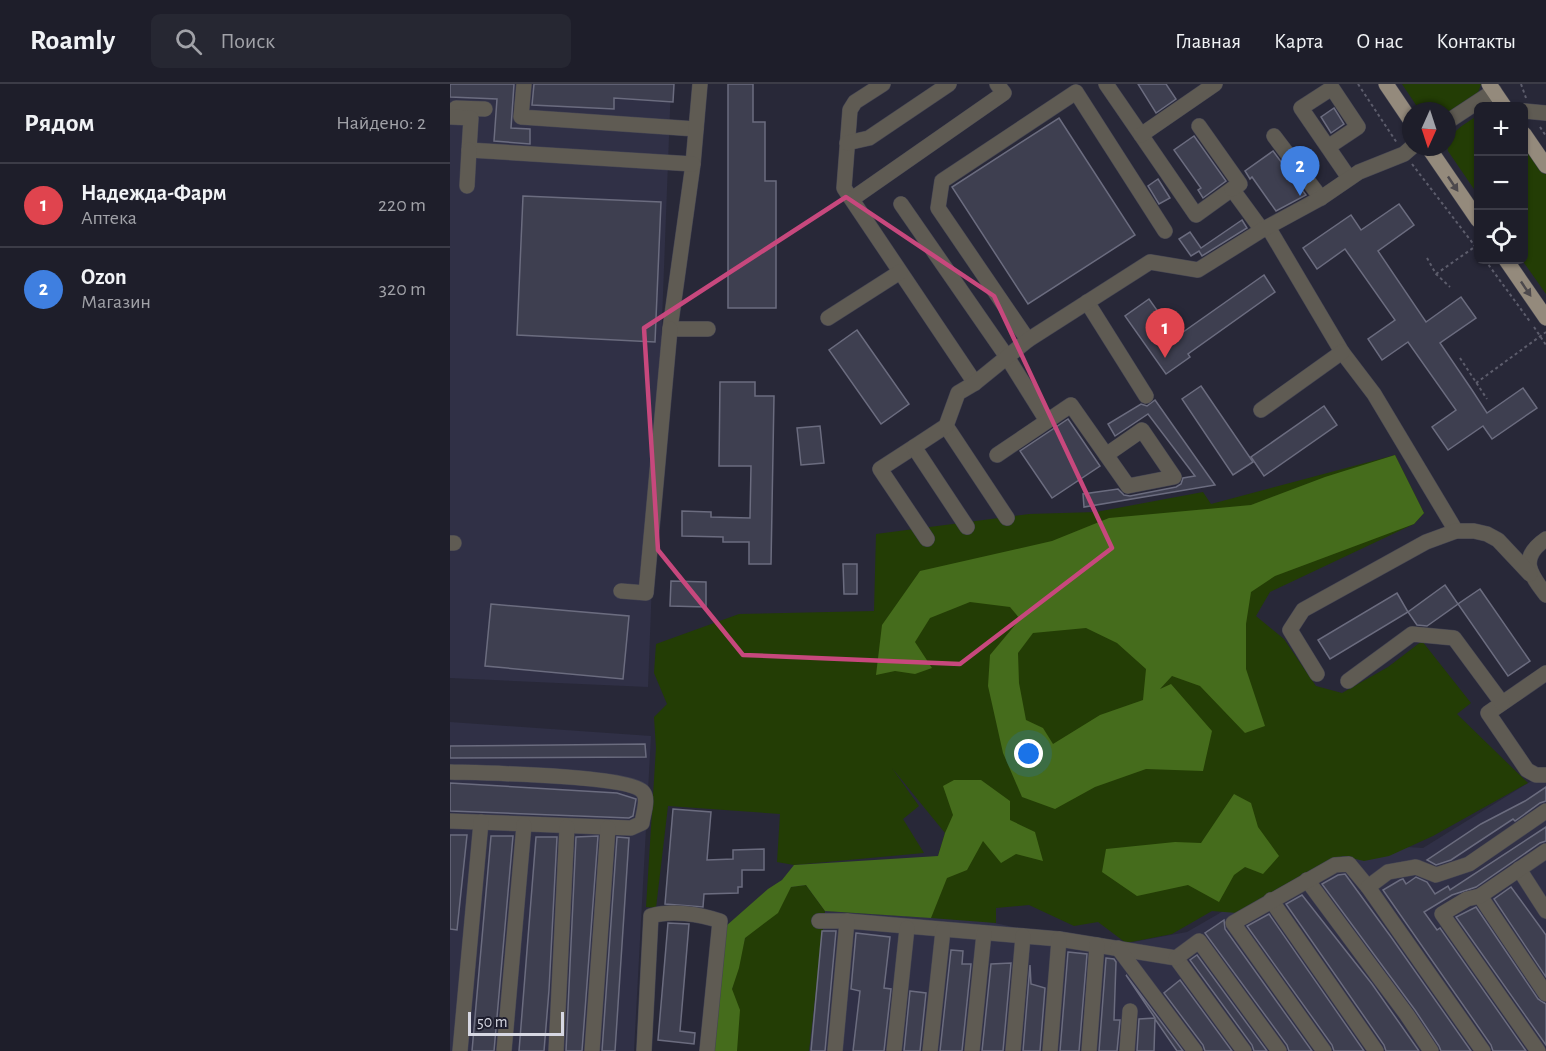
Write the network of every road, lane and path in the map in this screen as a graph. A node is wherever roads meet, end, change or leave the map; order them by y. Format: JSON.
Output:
{"nodes":[{"id":1,"x":524,"y":84,"type":"edge"},
{"id":2,"x":700,"y":84,"type":"edge"},
{"id":3,"x":883,"y":84,"type":"edge"},
{"id":4,"x":949,"y":84,"type":"edge"},
{"id":5,"x":997,"y":84,"type":"edge"},
{"id":6,"x":1106,"y":84,"type":"edge"},
{"id":7,"x":1215,"y":84,"type":"edge"},
{"id":8,"x":1358,"y":84,"type":"edge"},
{"id":9,"x":1386,"y":84,"type":"edge"},
{"id":10,"x":1491,"y":88,"type":"edge"},
{"id":11,"x":1501,"y":102,"type":"edge"},
{"id":12,"x":450,"y":108,"type":"edge"},
{"id":13,"x":1402,"y":108,"type":"edge"},
{"id":14,"x":485,"y":109,"type":"dead end"},
{"id":15,"x":1528,"y":111,"type":"edge"},
{"id":16,"x":1546,"y":113,"type":"edge"},
{"id":17,"x":1456,"y":115,"type":"edge"},
{"id":18,"x":450,"y":117,"type":"edge"},
{"id":19,"x":1199,"y":126,"type":"dead end"},
{"id":20,"x":696,"y":129,"type":"junction"},
{"id":21,"x":1141,"y":135,"type":"junction"},
{"id":22,"x":1274,"y":136,"type":"dead end"},
{"id":23,"x":1528,"y":140,"type":"edge"},
{"id":24,"x":1402,"y":142,"type":"edge"},
{"id":25,"x":848,"y":143,"type":"junction"},
{"id":26,"x":1328,"y":147,"type":"dead end"},
{"id":27,"x":469,"y":150,"type":"junction"},
{"id":28,"x":1402,"y":153,"type":"edge"},
{"id":29,"x":1412,"y":156,"type":"edge"},
{"id":30,"x":1434,"y":156,"type":"edge"},
{"id":31,"x":693,"y":164,"type":"junction"},
{"id":32,"x":1546,"y":166,"type":"edge"},
{"id":33,"x":1350,"y":178,"type":"junction"},
{"id":34,"x":466,"y":186,"type":"dead end"},
{"id":35,"x":1232,"y":189,"type":"junction"},
{"id":36,"x":1321,"y":198,"type":"junction"},
{"id":37,"x":852,"y":200,"type":"junction"},
{"id":38,"x":901,"y":204,"type":"dead end"},
{"id":39,"x":1474,"y":213,"type":"edge"},
{"id":40,"x":1265,"y":229,"type":"junction"},
{"id":41,"x":1165,"y":231,"type":"dead end"},
{"id":42,"x":1474,"y":243,"type":"edge"},
{"id":43,"x":1474,"y":247,"type":"edge"},
{"id":44,"x":1427,"y":258,"type":"dead end"},
{"id":45,"x":1488,"y":264,"type":"edge"},
{"id":46,"x":1509,"y":264,"type":"edge"},
{"id":47,"x":900,"y":272,"type":"junction"},
{"id":48,"x":1436,"y":274,"type":"junction"},
{"id":49,"x":1450,"y":287,"type":"dead end"},
{"id":50,"x":1087,"y":302,"type":"junction"},
{"id":51,"x":828,"y":318,"type":"dead end"},
{"id":52,"x":1546,"y":318,"type":"edge"},
{"id":53,"x":670,"y":329,"type":"junction"},
{"id":54,"x":708,"y":329,"type":"dead end"},
{"id":55,"x":1546,"y":332,"type":"edge"},
{"id":56,"x":1541,"y":336,"type":"junction"},
{"id":57,"x":1028,"y":340,"type":"junction"},
{"id":58,"x":1546,"y":345,"type":"edge"},
{"id":59,"x":1342,"y":352,"type":"junction"},
{"id":60,"x":1007,"y":357,"type":"junction"},
{"id":61,"x":1460,"y":358,"type":"dead end"},
{"id":62,"x":975,"y":383,"type":"junction"},
{"id":63,"x":1476,"y":383,"type":"junction"},
{"id":64,"x":1146,"y":396,"type":"dead end"},
{"id":65,"x":1487,"y":399,"type":"dead end"},
{"id":66,"x":1261,"y":410,"type":"dead end"},
{"id":67,"x":1047,"y":421,"type":"junction"},
{"id":68,"x":946,"y":426,"type":"junction"},
{"id":69,"x":914,"y":447,"type":"junction"},
{"id":70,"x":1106,"y":454,"type":"dead end"},
{"id":71,"x":997,"y":455,"type":"dead end"},
{"id":72,"x":1007,"y":518,"type":"dead end"},
{"id":73,"x":967,"y":527,"type":"dead end"},
{"id":74,"x":1456,"y":531,"type":"junction"},
{"id":75,"x":927,"y":539,"type":"dead end"},
{"id":76,"x":1546,"y":539,"type":"edge"},
{"id":77,"x":1530,"y":574,"type":"junction"},
{"id":78,"x":621,"y":591,"type":"dead end"},
{"id":79,"x":1546,"y":595,"type":"edge"},
{"id":80,"x":1546,"y":673,"type":"edge"},
{"id":81,"x":1317,"y":674,"type":"dead end"},
{"id":82,"x":1348,"y":681,"type":"dead end"},
{"id":83,"x":1502,"y":703,"type":"junction"},
{"id":84,"x":450,"y":772,"type":"edge"},
{"id":85,"x":1546,"y":775,"type":"edge"},
{"id":86,"x":1546,"y":811,"type":"edge"},
{"id":87,"x":450,"y":821,"type":"edge"},
{"id":88,"x":481,"y":822,"type":"junction"},
{"id":89,"x":524,"y":825,"type":"junction"},
{"id":90,"x":567,"y":827,"type":"junction"},
{"id":91,"x":608,"y":828,"type":"junction"},
{"id":92,"x":1546,"y":850,"type":"edge"},
{"id":93,"x":1519,"y":869,"type":"junction"},
{"id":94,"x":1307,"y":880,"type":"junction"},
{"id":95,"x":1368,"y":887,"type":"junction"},
{"id":96,"x":1480,"y":896,"type":"junction"},
{"id":97,"x":1271,"y":900,"type":"junction"},
{"id":98,"x":1546,"y":911,"type":"edge"},
{"id":99,"x":819,"y":921,"type":"dead end"},
{"id":100,"x":847,"y":921,"type":"junction"},
{"id":101,"x":907,"y":928,"type":"junction"},
{"id":102,"x":943,"y":930,"type":"junction"},
{"id":103,"x":984,"y":933,"type":"junction"},
{"id":104,"x":1023,"y":936,"type":"junction"},
{"id":105,"x":1059,"y":939,"type":"junction"},
{"id":106,"x":1097,"y":945,"type":"junction"},
{"id":107,"x":1118,"y":948,"type":"junction"},
{"id":108,"x":1176,"y":958,"type":"junction"},
{"id":109,"x":1546,"y":994,"type":"edge"},
{"id":110,"x":1130,"y":1011,"type":"dead end"},
{"id":111,"x":460,"y":1051,"type":"edge"},
{"id":112,"x":504,"y":1051,"type":"edge"},
{"id":113,"x":555,"y":1051,"type":"edge"},
{"id":114,"x":592,"y":1051,"type":"edge"},
{"id":115,"x":644,"y":1051,"type":"edge"},
{"id":116,"x":707,"y":1051,"type":"edge"},
{"id":117,"x":836,"y":1051,"type":"edge"},
{"id":118,"x":894,"y":1051,"type":"edge"},
{"id":119,"x":930,"y":1051,"type":"edge"},
{"id":120,"x":972,"y":1051,"type":"edge"},
{"id":121,"x":1012,"y":1051,"type":"edge"},
{"id":122,"x":1050,"y":1051,"type":"edge"},
{"id":123,"x":1089,"y":1051,"type":"edge"},
{"id":124,"x":1127,"y":1051,"type":"edge"},
{"id":125,"x":1195,"y":1051,"type":"edge"},
{"id":126,"x":1244,"y":1051,"type":"edge"},
{"id":127,"x":1278,"y":1051,"type":"edge"},
{"id":128,"x":1324,"y":1051,"type":"edge"},
{"id":129,"x":1376,"y":1051,"type":"edge"},
{"id":130,"x":1431,"y":1051,"type":"edge"},
{"id":131,"x":1483,"y":1051,"type":"edge"},
{"id":132,"x":1538,"y":1051,"type":"edge"}],
"edges":[{"from":1,"to":20,"type":"street"},
{"from":2,"to":20,"type":"street"},
{"from":3,"to":25,"type":"street"},
{"from":4,"to":25,"type":"street"},
{"from":5,"to":37,"type":"street"},
{"from":6,"to":21,"type":"street"},
{"from":7,"to":21,"type":"street"},
{"from":8,"to":24,"type":"path"},
{"from":9,"to":13,"type":"main road"},
{"from":10,"to":11,"type":"main road"},
{"from":10,"to":17,"type":"street"},
{"from":12,"to":14,"type":"street"},
{"from":15,"to":16,"type":"street"},
{"from":18,"to":27,"type":"street"},
{"from":19,"to":35,"type":"street"},
{"from":20,"to":31,"type":"street"},
{"from":21,"to":35,"type":"street"},
{"from":22,"to":36,"type":"street"},
{"from":23,"to":32,"type":"main road"},
{"from":25,"to":37,"type":"street"},
{"from":26,"to":33,"type":"street"},
{"from":27,"to":31,"type":"street"},
{"from":27,"to":34,"type":"street"},
{"from":28,"to":33,"type":"street"},
{"from":29,"to":42,"type":"path"},
{"from":30,"to":39,"type":"main road","one_way":true},
{"from":31,"to":53,"type":"street"},
{"from":33,"to":36,"type":"street"},
{"from":35,"to":40,"type":"street"},
{"from":36,"to":40,"type":"street"},
{"from":37,"to":47,"type":"street"},
{"from":38,"to":60,"type":"street"},
{"from":40,"to":50,"type":"street"},
{"from":40,"to":59,"type":"street"},
{"from":41,"to":57,"type":"street"},
{"from":43,"to":48,"type":"path"},
{"from":44,"to":48,"type":"path"},
{"from":45,"to":56,"type":"path"},
{"from":46,"to":52,"type":"main road","one_way":true},
{"from":47,"to":51,"type":"street"},
{"from":47,"to":62,"type":"street"},
{"from":48,"to":49,"type":"path"},
{"from":50,"to":57,"type":"street"},
{"from":50,"to":64,"type":"street"},
{"from":53,"to":54,"type":"street"},
{"from":53,"to":78,"type":"street"},
{"from":55,"to":56,"type":"path"},
{"from":56,"to":58,"type":"path"},
{"from":56,"to":63,"type":"path"},
{"from":57,"to":60,"type":"street"},
{"from":59,"to":66,"type":"street"},
{"from":59,"to":74,"type":"street"},
{"from":60,"to":62,"type":"street"},
{"from":60,"to":67,"type":"street"},
{"from":61,"to":63,"type":"path"},
{"from":62,"to":68,"type":"street"},
{"from":63,"to":65,"type":"path"},
{"from":67,"to":70,"type":"street"},
{"from":67,"to":71,"type":"street"},
{"from":68,"to":69,"type":"street"},
{"from":68,"to":72,"type":"street"},
{"from":69,"to":73,"type":"street"},
{"from":69,"to":75,"type":"street"},
{"from":74,"to":77,"type":"street"},
{"from":74,"to":81,"type":"street"},
{"from":76,"to":77,"type":"street"},
{"from":77,"to":79,"type":"street"},
{"from":80,"to":83,"type":"street"},
{"from":82,"to":83,"type":"street"},
{"from":83,"to":85,"type":"street"},
{"from":84,"to":91,"type":"street"},
{"from":86,"to":95,"type":"street"},
{"from":87,"to":88,"type":"street"},
{"from":88,"to":89,"type":"street"},
{"from":88,"to":111,"type":"street"},
{"from":89,"to":90,"type":"street"},
{"from":89,"to":112,"type":"street"},
{"from":90,"to":91,"type":"street"},
{"from":90,"to":113,"type":"street"},
{"from":91,"to":114,"type":"street"},
{"from":92,"to":93,"type":"street"},
{"from":93,"to":96,"type":"street"},
{"from":93,"to":98,"type":"street"},
{"from":94,"to":95,"type":"street"},
{"from":94,"to":97,"type":"street"},
{"from":94,"to":130,"type":"street"},
{"from":95,"to":131,"type":"street"},
{"from":96,"to":109,"type":"street"},
{"from":96,"to":132,"type":"street"},
{"from":97,"to":128,"type":"street"},
{"from":97,"to":129,"type":"street"},
{"from":99,"to":100,"type":"street"},
{"from":100,"to":101,"type":"street"},
{"from":100,"to":117,"type":"street"},
{"from":101,"to":102,"type":"street"},
{"from":101,"to":118,"type":"street"},
{"from":102,"to":103,"type":"street"},
{"from":102,"to":119,"type":"street"},
{"from":103,"to":104,"type":"street"},
{"from":103,"to":120,"type":"street"},
{"from":104,"to":105,"type":"street"},
{"from":104,"to":121,"type":"street"},
{"from":105,"to":106,"type":"street"},
{"from":105,"to":122,"type":"street"},
{"from":106,"to":107,"type":"street"},
{"from":106,"to":123,"type":"street"},
{"from":107,"to":108,"type":"street"},
{"from":107,"to":125,"type":"street"},
{"from":108,"to":126,"type":"street"},
{"from":108,"to":127,"type":"street"},
{"from":110,"to":124,"type":"street"},
{"from":115,"to":116,"type":"street"}]}
